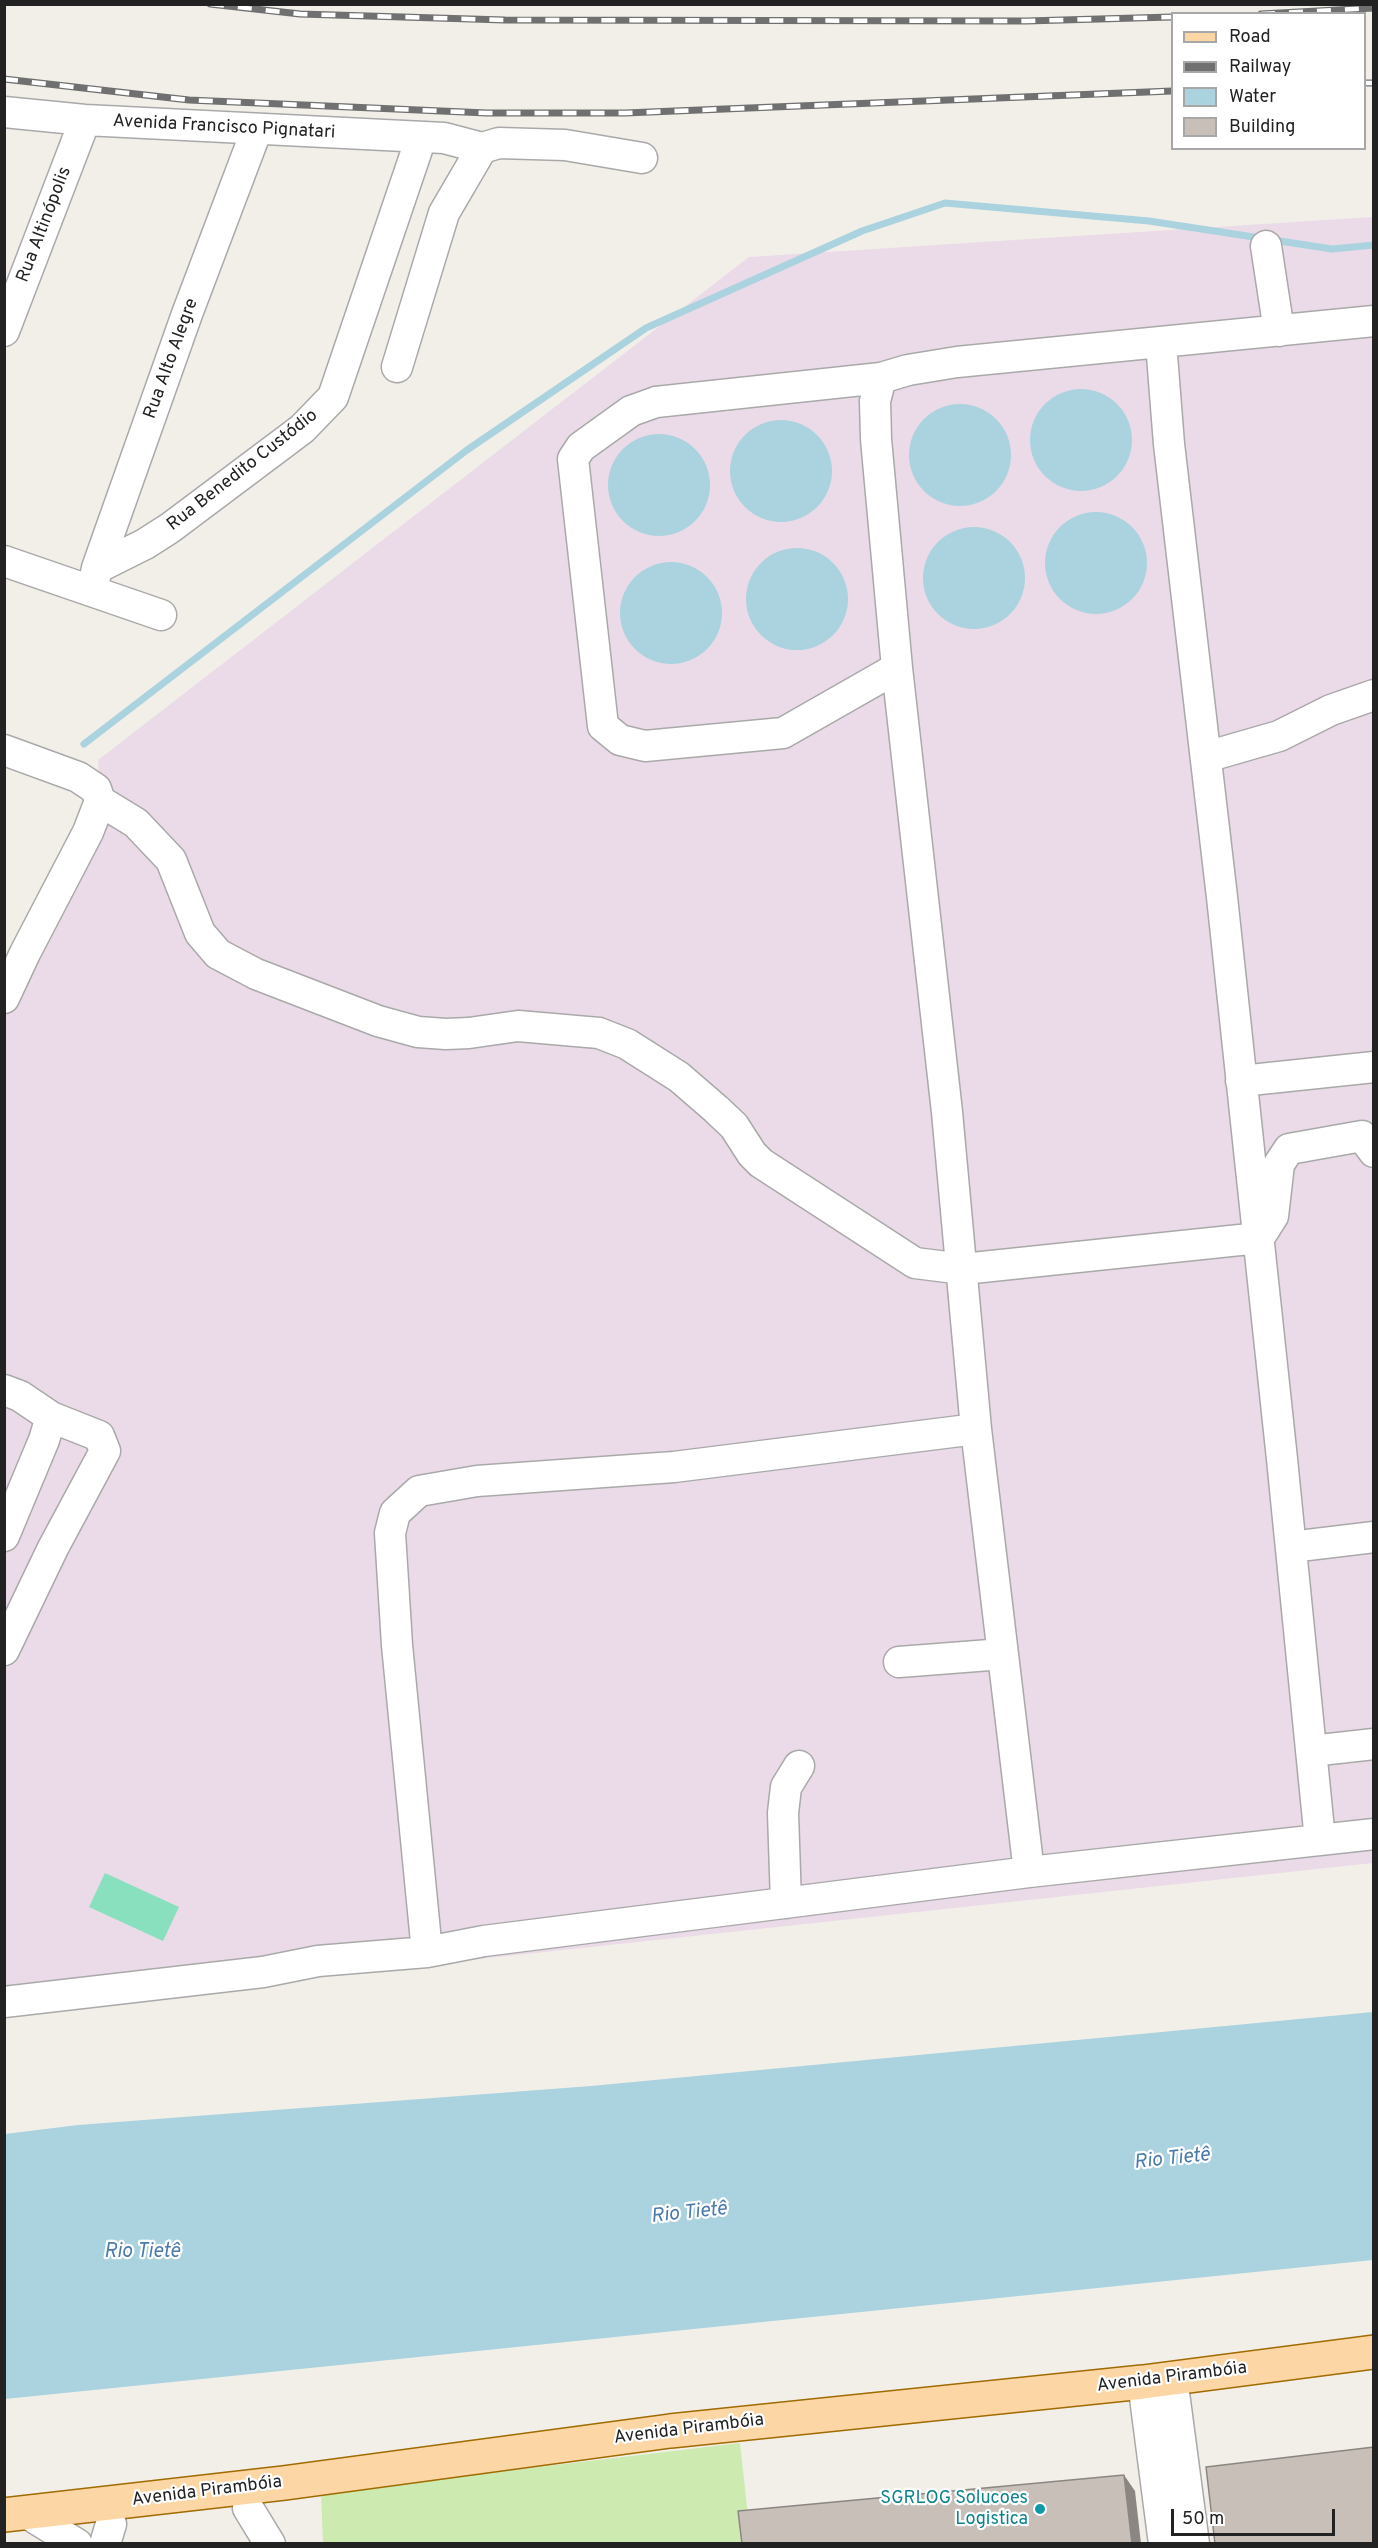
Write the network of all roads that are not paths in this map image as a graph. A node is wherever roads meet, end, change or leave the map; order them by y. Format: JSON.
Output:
{"nodes":[{"id":1,"x":4,"y":112,"type":"edge"},
{"id":2,"x":85,"y":120,"type":"junction"},
{"id":3,"x":257,"y":129,"type":"junction"},
{"id":4,"x":433,"y":138,"type":"junction"},
{"id":5,"x":482,"y":148,"type":"junction"},
{"id":6,"x":642,"y":158,"type":"dead end"},
{"id":7,"x":1266,"y":246,"type":"dead end"},
{"id":8,"x":1374,"y":321,"type":"edge"},
{"id":9,"x":4,"y":331,"type":"edge"},
{"id":10,"x":1279,"y":331,"type":"junction"},
{"id":11,"x":1161,"y":343,"type":"junction"},
{"id":12,"x":398,"y":367,"type":"dead end"},
{"id":13,"x":881,"y":378,"type":"junction"},
{"id":14,"x":4,"y":561,"type":"edge"},
{"id":15,"x":94,"y":579,"type":"junction"},
{"id":16,"x":161,"y":615,"type":"dead end"},
{"id":17,"x":897,"y":668,"type":"junction"},
{"id":18,"x":1374,"y":695,"type":"edge"},
{"id":19,"x":4,"y":750,"type":"edge"},
{"id":20,"x":1206,"y":757,"type":"junction"},
{"id":21,"x":100,"y":801,"type":"junction"},
{"id":22,"x":4,"y":998,"type":"edge"},
{"id":23,"x":1374,"y":1067,"type":"edge"},
{"id":24,"x":1241,"y":1081,"type":"junction"},
{"id":25,"x":1374,"y":1152,"type":"edge"},
{"id":26,"x":1259,"y":1238,"type":"junction"},
{"id":27,"x":963,"y":1269,"type":"junction"},
{"id":28,"x":4,"y":1390,"type":"edge"},
{"id":29,"x":51,"y":1417,"type":"junction"},
{"id":30,"x":976,"y":1429,"type":"junction"},
{"id":31,"x":8,"y":1529,"type":"edge"},
{"id":32,"x":1374,"y":1537,"type":"edge"},
{"id":33,"x":1291,"y":1547,"type":"junction"},
{"id":34,"x":52,"y":1548,"type":"junction"},
{"id":35,"x":4,"y":1650,"type":"edge"},
{"id":36,"x":1003,"y":1654,"type":"junction"},
{"id":37,"x":899,"y":1662,"type":"dead end"},
{"id":38,"x":1374,"y":1744,"type":"edge"},
{"id":39,"x":1311,"y":1751,"type":"junction"},
{"id":40,"x":799,"y":1766,"type":"dead end"},
{"id":41,"x":1374,"y":1834,"type":"edge"},
{"id":42,"x":1320,"y":1840,"type":"junction"},
{"id":43,"x":1029,"y":1872,"type":"junction"},
{"id":44,"x":786,"y":1903,"type":"junction"},
{"id":45,"x":427,"y":1952,"type":"junction"},
{"id":46,"x":4,"y":2002,"type":"edge"},
{"id":47,"x":1374,"y":2352,"type":"edge"},
{"id":48,"x":1158,"y":2380,"type":"junction"},
{"id":49,"x":284,"y":2482,"type":"junction"},
{"id":50,"x":65,"y":2508,"type":"junction"},
{"id":51,"x":248,"y":2508,"type":"junction"},
{"id":52,"x":15,"y":2513,"type":"edge"},
{"id":53,"x":108,"y":2534,"type":"edge"},
{"id":54,"x":77,"y":2544,"type":"edge"},
{"id":55,"x":270,"y":2544,"type":"edge"},
{"id":56,"x":1164,"y":2544,"type":"edge"},
{"id":57,"x":1194,"y":2544,"type":"edge"}],
"edges":[{"from":1,"to":2,"type":"street","name":"Avenida Francisco Pignatari"},
{"from":2,"to":3,"type":"street","name":"Avenida Francisco Pignatari"},
{"from":2,"to":9,"type":"street","name":"Rua Altinópolis"},
{"from":3,"to":4,"type":"street","name":"Avenida Francisco Pignatari"},
{"from":3,"to":15,"type":"street","name":"Rua Alto Alegre"},
{"from":4,"to":5,"type":"street","name":"Avenida Francisco Pignatari"},
{"from":4,"to":15,"type":"street","name":"Rua Benedito Custódio"},
{"from":5,"to":6,"type":"street"},
{"from":5,"to":12,"type":"street"},
{"from":7,"to":10,"type":"street"},
{"from":8,"to":10,"type":"street"},
{"from":10,"to":11,"type":"street"},
{"from":11,"to":13,"type":"street"},
{"from":11,"to":20,"type":"street"},
{"from":13,"to":17,"type":"street"},
{"from":13,"to":17,"type":"street"},
{"from":14,"to":15,"type":"street"},
{"from":15,"to":16,"type":"street"},
{"from":17,"to":27,"type":"street"},
{"from":18,"to":20,"type":"street"},
{"from":19,"to":21,"type":"street"},
{"from":20,"to":24,"type":"street"},
{"from":21,"to":22,"type":"street"},
{"from":21,"to":27,"type":"street"},
{"from":23,"to":24,"type":"street"},
{"from":24,"to":26,"type":"street"},
{"from":25,"to":26,"type":"street"},
{"from":26,"to":27,"type":"street"},
{"from":26,"to":33,"type":"street"},
{"from":27,"to":30,"type":"street"},
{"from":28,"to":29,"type":"street"},
{"from":29,"to":31,"type":"street"},
{"from":29,"to":34,"type":"street"},
{"from":30,"to":36,"type":"street"},
{"from":30,"to":45,"type":"street"},
{"from":31,"to":34,"type":"street"},
{"from":32,"to":33,"type":"street"},
{"from":33,"to":39,"type":"street"},
{"from":34,"to":35,"type":"street"},
{"from":36,"to":37,"type":"street"},
{"from":36,"to":43,"type":"street"},
{"from":38,"to":39,"type":"street"},
{"from":39,"to":42,"type":"street"},
{"from":40,"to":44,"type":"street"},
{"from":41,"to":42,"type":"street"},
{"from":42,"to":43,"type":"street"},
{"from":43,"to":44,"type":"street"},
{"from":44,"to":45,"type":"street"},
{"from":45,"to":46,"type":"street"},
{"from":47,"to":48,"type":"main road","name":"Avenida Pirambóia"},
{"from":48,"to":49,"type":"main road","name":"Avenida Pirambóia"},
{"from":48,"to":56,"type":"street"},
{"from":48,"to":57,"type":"street"},
{"from":49,"to":50,"type":"main road","name":"Avenida Pirambóia"},
{"from":49,"to":51,"type":"main road"},
{"from":50,"to":52,"type":"main road","name":"Avenida Pirambóia"},
{"from":50,"to":53,"type":"main road"},
{"from":51,"to":53,"type":"main road"},
{"from":51,"to":55,"type":"street"},
{"from":52,"to":54,"type":"street"}]}
